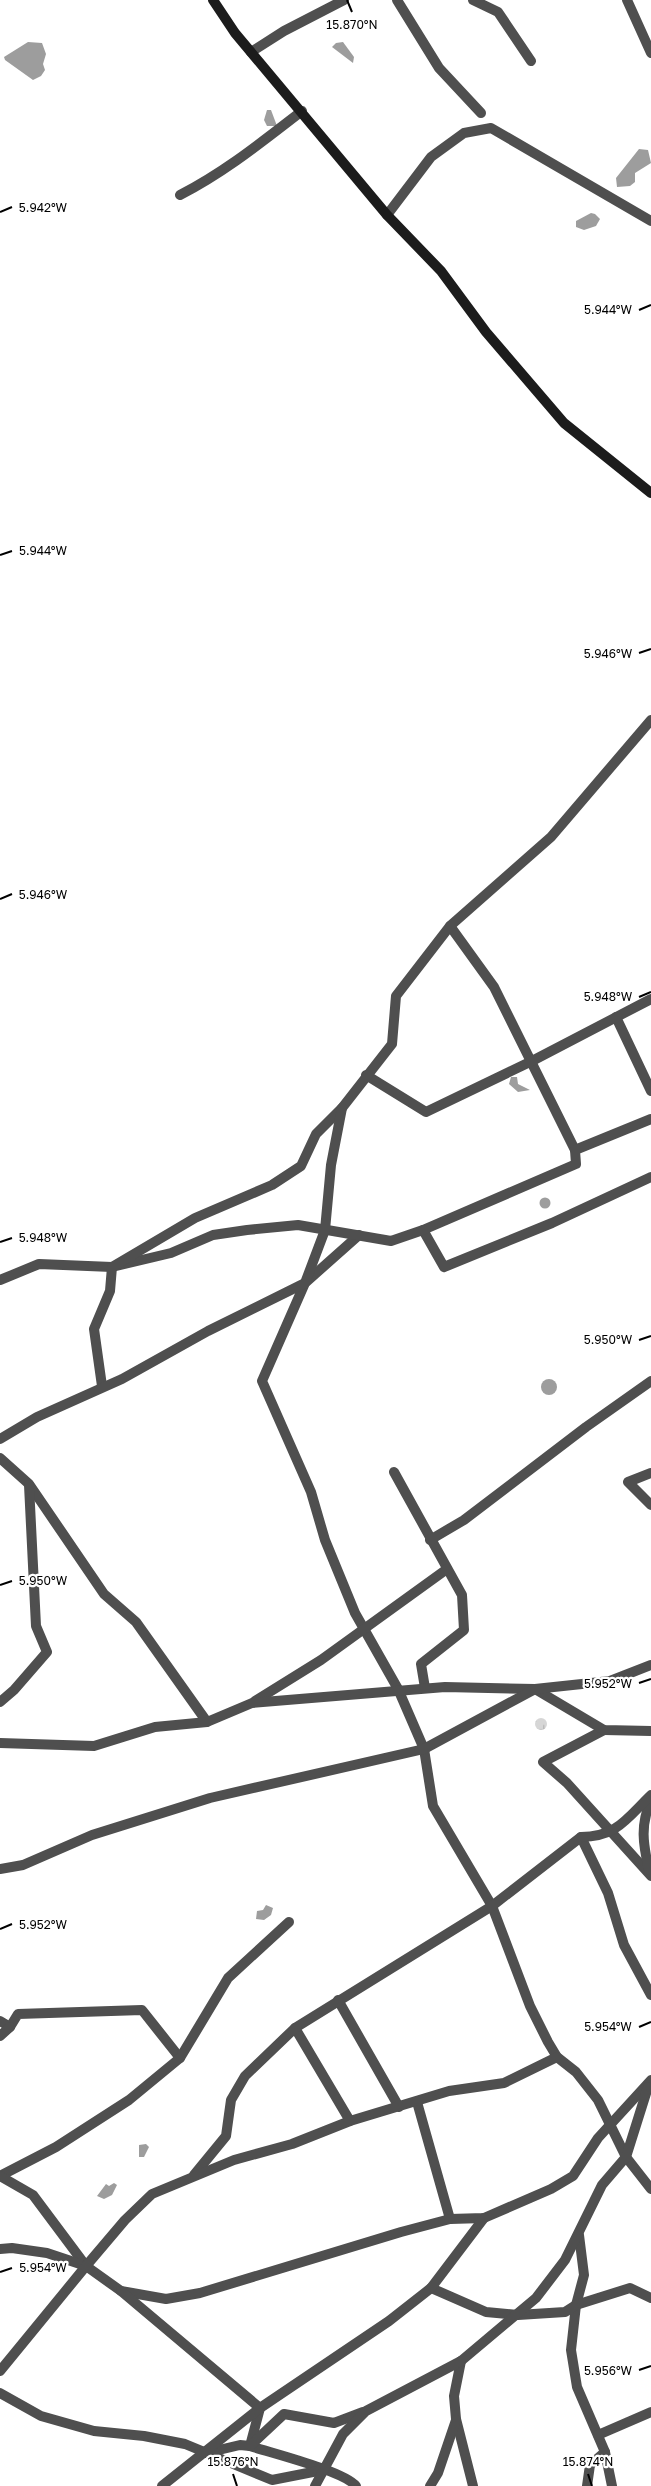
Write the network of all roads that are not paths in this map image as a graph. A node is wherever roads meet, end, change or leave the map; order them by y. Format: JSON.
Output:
{"nodes":[{"id":1,"x":213,"y":0,"type":"edge"},
{"id":2,"x":344,"y":0,"type":"edge"},
{"id":3,"x":397,"y":0,"type":"edge"},
{"id":4,"x":473,"y":0,"type":"edge"},
{"id":5,"x":627,"y":0,"type":"edge"},
{"id":6,"x":251,"y":52,"type":"junction"},
{"id":7,"x":651,"y":53,"type":"edge"},
{"id":8,"x":531,"y":60,"type":"dead end"},
{"id":9,"x":302,"y":111,"type":"junction"},
{"id":10,"x":481,"y":113,"type":"dead end"},
{"id":11,"x":180,"y":194,"type":"dead end"},
{"id":12,"x":387,"y":215,"type":"junction"},
{"id":13,"x":651,"y":221,"type":"edge"},
{"id":14,"x":651,"y":492,"type":"edge"},
{"id":15,"x":651,"y":720,"type":"edge"},
{"id":16,"x":450,"y":926,"type":"junction"},
{"id":17,"x":651,"y":999,"type":"edge"},
{"id":18,"x":616,"y":1017,"type":"junction"},
{"id":19,"x":532,"y":1061,"type":"junction"},
{"id":20,"x":366,"y":1076,"type":"junction"},
{"id":21,"x":651,"y":1091,"type":"edge"},
{"id":22,"x":342,"y":1108,"type":"junction"},
{"id":23,"x":651,"y":1120,"type":"edge"},
{"id":24,"x":575,"y":1150,"type":"junction"},
{"id":25,"x":651,"y":1178,"type":"edge"},
{"id":26,"x":325,"y":1230,"type":"junction"},
{"id":27,"x":423,"y":1230,"type":"junction"},
{"id":28,"x":359,"y":1235,"type":"junction"},
{"id":29,"x":112,"y":1267,"type":"junction"},
{"id":30,"x":0,"y":1280,"type":"edge"},
{"id":31,"x":305,"y":1283,"type":"junction"},
{"id":32,"x":651,"y":1381,"type":"edge"},
{"id":33,"x":102,"y":1386,"type":"junction"},
{"id":34,"x":0,"y":1439,"type":"edge"},
{"id":35,"x":0,"y":1458,"type":"edge"},
{"id":36,"x":394,"y":1472,"type":"dead end"},
{"id":37,"x":651,"y":1474,"type":"edge"},
{"id":38,"x":29,"y":1484,"type":"junction"},
{"id":39,"x":651,"y":1505,"type":"edge"},
{"id":40,"x":430,"y":1540,"type":"junction"},
{"id":41,"x":446,"y":1569,"type":"junction"},
{"id":42,"x":365,"y":1629,"type":"junction"},
{"id":43,"x":651,"y":1665,"type":"edge"},
{"id":44,"x":425,"y":1688,"type":"junction"},
{"id":45,"x":398,"y":1689,"type":"junction"},
{"id":46,"x":535,"y":1689,"type":"junction"},
{"id":47,"x":0,"y":1702,"type":"edge"},
{"id":48,"x":252,"y":1703,"type":"junction"},
{"id":49,"x":207,"y":1722,"type":"junction"},
{"id":50,"x":604,"y":1730,"type":"junction"},
{"id":51,"x":651,"y":1730,"type":"edge"},
{"id":52,"x":0,"y":1743,"type":"edge"},
{"id":53,"x":424,"y":1749,"type":"junction"},
{"id":54,"x":651,"y":1795,"type":"edge"},
{"id":55,"x":651,"y":1800,"type":"edge"},
{"id":56,"x":612,"y":1832,"type":"junction"},
{"id":57,"x":581,"y":1837,"type":"junction"},
{"id":58,"x":0,"y":1870,"type":"edge"},
{"id":59,"x":651,"y":1876,"type":"edge"},
{"id":60,"x":492,"y":1906,"type":"junction"},
{"id":61,"x":288,"y":1922,"type":"dead end"},
{"id":62,"x":651,"y":1995,"type":"edge"},
{"id":63,"x":338,"y":2000,"type":"junction"},
{"id":64,"x":0,"y":2021,"type":"edge"},
{"id":65,"x":10,"y":2027,"type":"junction"},
{"id":66,"x":296,"y":2028,"type":"junction"},
{"id":67,"x":0,"y":2036,"type":"edge"},
{"id":68,"x":557,"y":2057,"type":"junction"},
{"id":69,"x":180,"y":2058,"type":"junction"},
{"id":70,"x":650,"y":2081,"type":"edge"},
{"id":71,"x":417,"y":2102,"type":"junction"},
{"id":72,"x":399,"y":2107,"type":"junction"},
{"id":73,"x":350,"y":2121,"type":"junction"},
{"id":74,"x":610,"y":2124,"type":"junction"},
{"id":75,"x":626,"y":2157,"type":"junction"},
{"id":76,"x":194,"y":2175,"type":"junction"},
{"id":77,"x":651,"y":2189,"type":"edge"},
{"id":78,"x":484,"y":2218,"type":"junction"},
{"id":79,"x":450,"y":2219,"type":"junction"},
{"id":80,"x":579,"y":2235,"type":"junction"},
{"id":81,"x":0,"y":2249,"type":"edge"},
{"id":82,"x":86,"y":2266,"type":"junction"},
{"id":83,"x":431,"y":2288,"type":"junction"},
{"id":84,"x":121,"y":2291,"type":"junction"},
{"id":85,"x":651,"y":2298,"type":"edge"},
{"id":86,"x":576,"y":2305,"type":"junction"},
{"id":87,"x":518,"y":2314,"type":"junction"},
{"id":88,"x":461,"y":2362,"type":"junction"},
{"id":89,"x":0,"y":2371,"type":"edge"},
{"id":90,"x":0,"y":2393,"type":"edge"},
{"id":91,"x":260,"y":2408,"type":"junction"},
{"id":92,"x":366,"y":2410,"type":"junction"},
{"id":93,"x":651,"y":2412,"type":"edge"},
{"id":94,"x":456,"y":2419,"type":"junction"},
{"id":95,"x":598,"y":2435,"type":"junction"},
{"id":96,"x":250,"y":2446,"type":"junction"},
{"id":97,"x":605,"y":2452,"type":"junction"},
{"id":98,"x":204,"y":2454,"type":"junction"},
{"id":99,"x":323,"y":2470,"type":"junction"},
{"id":100,"x":162,"y":2486,"type":"edge"},
{"id":101,"x":315,"y":2486,"type":"edge"},
{"id":102,"x":356,"y":2486,"type":"edge"},
{"id":103,"x":430,"y":2486,"type":"edge"},
{"id":104,"x":473,"y":2486,"type":"edge"},
{"id":105,"x":587,"y":2486,"type":"edge"},
{"id":106,"x":612,"y":2486,"type":"edge"}],
"edges":[{"from":1,"to":6,"type":"street"},
{"from":2,"to":6,"type":"street"},
{"from":3,"to":10,"type":"street"},
{"from":4,"to":8,"type":"street"},
{"from":5,"to":7,"type":"street"},
{"from":6,"to":9,"type":"street"},
{"from":9,"to":11,"type":"street"},
{"from":9,"to":12,"type":"street"},
{"from":12,"to":13,"type":"street"},
{"from":12,"to":14,"type":"street"},
{"from":15,"to":16,"type":"street"},
{"from":16,"to":19,"type":"street"},
{"from":16,"to":20,"type":"street"},
{"from":17,"to":18,"type":"street"},
{"from":18,"to":19,"type":"street"},
{"from":18,"to":21,"type":"street"},
{"from":19,"to":20,"type":"street"},
{"from":19,"to":24,"type":"street"},
{"from":20,"to":22,"type":"street"},
{"from":22,"to":26,"type":"street"},
{"from":22,"to":29,"type":"street"},
{"from":23,"to":24,"type":"street"},
{"from":24,"to":27,"type":"street"},
{"from":25,"to":27,"type":"street"},
{"from":26,"to":28,"type":"street"},
{"from":26,"to":29,"type":"street"},
{"from":26,"to":31,"type":"street"},
{"from":27,"to":28,"type":"street"},
{"from":28,"to":31,"type":"street"},
{"from":29,"to":30,"type":"street"},
{"from":29,"to":33,"type":"street"},
{"from":31,"to":33,"type":"street"},
{"from":31,"to":42,"type":"street"},
{"from":32,"to":40,"type":"street"},
{"from":33,"to":34,"type":"street"},
{"from":35,"to":38,"type":"street"},
{"from":36,"to":40,"type":"street"},
{"from":37,"to":39,"type":"street"},
{"from":38,"to":47,"type":"street"},
{"from":38,"to":49,"type":"street"},
{"from":40,"to":41,"type":"street"},
{"from":41,"to":42,"type":"street"},
{"from":41,"to":44,"type":"street"},
{"from":42,"to":45,"type":"street"},
{"from":42,"to":48,"type":"street"},
{"from":43,"to":46,"type":"street"},
{"from":44,"to":45,"type":"street"},
{"from":44,"to":46,"type":"street"},
{"from":45,"to":48,"type":"street"},
{"from":45,"to":53,"type":"street"},
{"from":46,"to":50,"type":"street"},
{"from":46,"to":53,"type":"street"},
{"from":48,"to":49,"type":"street"},
{"from":49,"to":52,"type":"street"},
{"from":50,"to":51,"type":"street"},
{"from":50,"to":56,"type":"street"},
{"from":53,"to":58,"type":"street"},
{"from":53,"to":60,"type":"street"},
{"from":54,"to":56,"type":"street"},
{"from":55,"to":59,"type":"street"},
{"from":56,"to":57,"type":"street"},
{"from":56,"to":59,"type":"street"},
{"from":57,"to":60,"type":"street"},
{"from":57,"to":62,"type":"street"},
{"from":60,"to":63,"type":"street"},
{"from":60,"to":68,"type":"street"},
{"from":61,"to":69,"type":"street"},
{"from":63,"to":66,"type":"street"},
{"from":63,"to":72,"type":"street"},
{"from":64,"to":65,"type":"street"},
{"from":65,"to":67,"type":"street"},
{"from":65,"to":69,"type":"street"},
{"from":66,"to":73,"type":"street"},
{"from":66,"to":76,"type":"street"},
{"from":68,"to":71,"type":"street"},
{"from":68,"to":74,"type":"street"},
{"from":69,"to":82,"type":"street"},
{"from":70,"to":74,"type":"street"},
{"from":70,"to":75,"type":"street"},
{"from":71,"to":72,"type":"street"},
{"from":71,"to":79,"type":"street"},
{"from":72,"to":73,"type":"street"},
{"from":73,"to":76,"type":"street"},
{"from":74,"to":75,"type":"street"},
{"from":74,"to":78,"type":"street"},
{"from":75,"to":77,"type":"street"},
{"from":75,"to":80,"type":"street"},
{"from":76,"to":82,"type":"street"},
{"from":78,"to":79,"type":"street"},
{"from":78,"to":83,"type":"street"},
{"from":79,"to":84,"type":"street"},
{"from":80,"to":86,"type":"street"},
{"from":80,"to":87,"type":"street"},
{"from":81,"to":82,"type":"street"},
{"from":82,"to":84,"type":"street"},
{"from":82,"to":89,"type":"street"},
{"from":83,"to":87,"type":"street"},
{"from":83,"to":91,"type":"street"},
{"from":84,"to":91,"type":"street"},
{"from":85,"to":86,"type":"street"},
{"from":86,"to":87,"type":"street"},
{"from":86,"to":95,"type":"street"},
{"from":87,"to":88,"type":"street"},
{"from":88,"to":92,"type":"street"},
{"from":88,"to":94,"type":"street"},
{"from":90,"to":98,"type":"street"},
{"from":91,"to":96,"type":"street"},
{"from":91,"to":98,"type":"street"},
{"from":92,"to":96,"type":"street"},
{"from":92,"to":99,"type":"street"},
{"from":93,"to":95,"type":"street"},
{"from":94,"to":103,"type":"street"},
{"from":94,"to":104,"type":"street"},
{"from":95,"to":97,"type":"street"},
{"from":96,"to":98,"type":"street"},
{"from":96,"to":99,"type":"street"},
{"from":97,"to":105,"type":"street"},
{"from":97,"to":106,"type":"street"},
{"from":98,"to":99,"type":"street"},
{"from":98,"to":100,"type":"street"},
{"from":99,"to":101,"type":"street"},
{"from":99,"to":102,"type":"street"}]}
